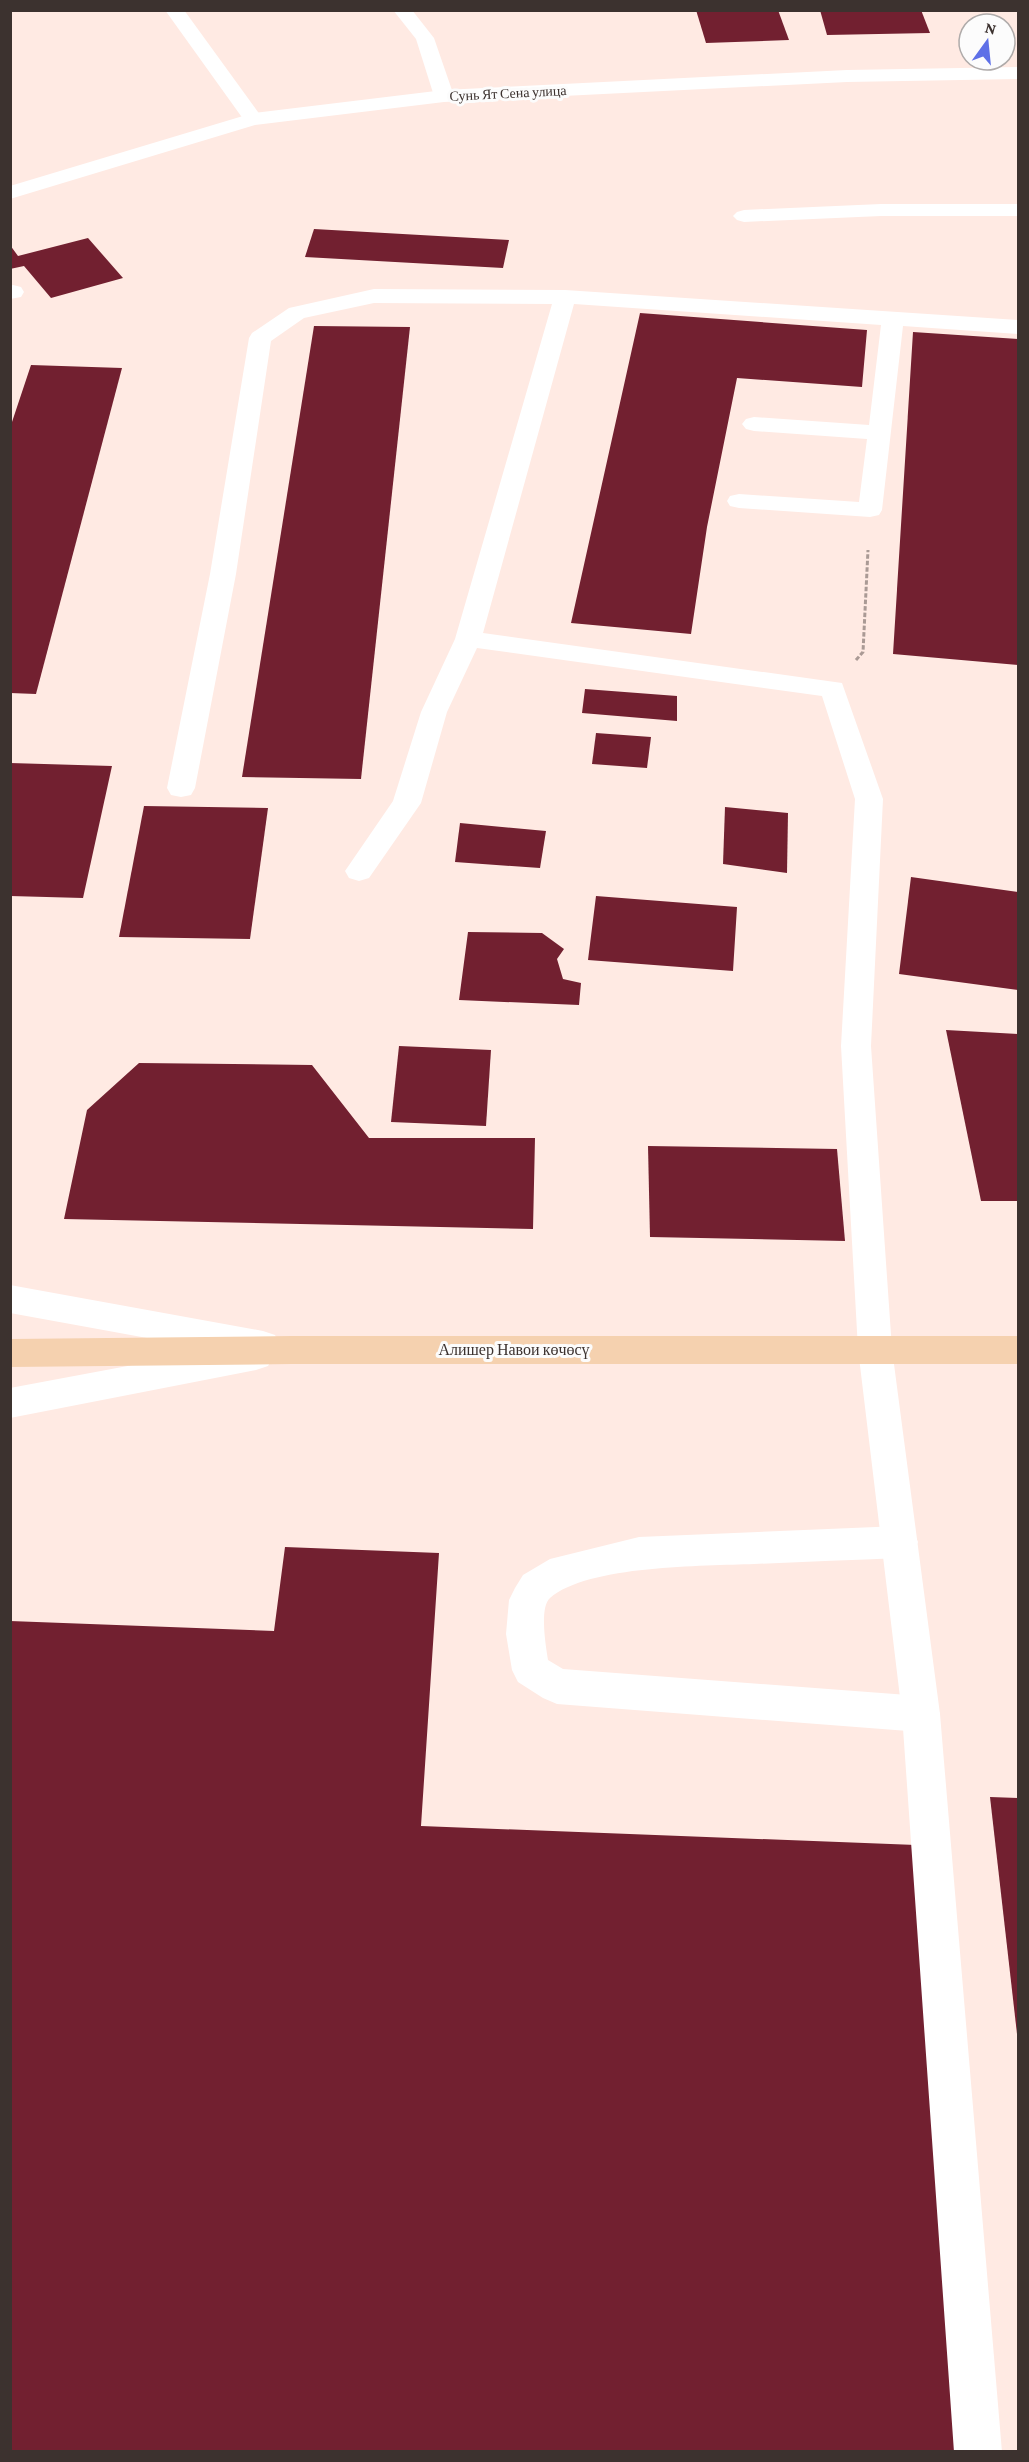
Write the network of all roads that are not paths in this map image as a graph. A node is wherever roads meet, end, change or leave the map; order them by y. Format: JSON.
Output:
{"nodes":[{"id":1,"x":174,"y":10,"type":"edge"},
{"id":2,"x":402,"y":10,"type":"edge"},
{"id":3,"x":1018,"y":73,"type":"edge"},
{"id":4,"x":444,"y":96,"type":"junction"},
{"id":5,"x":253,"y":119,"type":"junction"},
{"id":6,"x":10,"y":193,"type":"edge"},
{"id":7,"x":1018,"y":210,"type":"edge"},
{"id":8,"x":744,"y":216,"type":"dead end"},
{"id":9,"x":565,"y":297,"type":"junction"},
{"id":10,"x":893,"y":318,"type":"junction"},
{"id":11,"x":1018,"y":327,"type":"edge"},
{"id":12,"x":754,"y":424,"type":"dead end"},
{"id":13,"x":880,"y":433,"type":"junction"},
{"id":14,"x":739,"y":501,"type":"dead end"},
{"id":15,"x":468,"y":639,"type":"junction"},
{"id":16,"x":181,"y":788,"type":"dead end"},
{"id":17,"x":359,"y":871,"type":"dead end"},
{"id":18,"x":10,"y":1299,"type":"edge"},
{"id":19,"x":875,"y":1349,"type":"junction"},
{"id":20,"x":292,"y":1350,"type":"junction"},
{"id":21,"x":1018,"y":1350,"type":"edge"},
{"id":22,"x":10,"y":1353,"type":"edge"},
{"id":23,"x":10,"y":1402,"type":"edge"},
{"id":24,"x":900,"y":1542,"type":"junction"},
{"id":25,"x":921,"y":1714,"type":"junction"},
{"id":26,"x":978,"y":2451,"type":"edge"}],
"edges":[{"from":1,"to":5,"type":"street"},
{"from":2,"to":4,"type":"street"},
{"from":3,"to":4,"type":"street","name":"Сунь Ят Сена улица"},
{"from":4,"to":5,"type":"street","name":"Сунь Ят Сена улица"},
{"from":5,"to":6,"type":"street","name":"Сунь Ят Сена улица"},
{"from":7,"to":8,"type":"street"},
{"from":9,"to":10,"type":"street"},
{"from":9,"to":15,"type":"street"},
{"from":9,"to":16,"type":"street"},
{"from":10,"to":11,"type":"street"},
{"from":10,"to":13,"type":"street"},
{"from":12,"to":13,"type":"street"},
{"from":13,"to":14,"type":"street"},
{"from":15,"to":17,"type":"street"},
{"from":15,"to":19,"type":"street"},
{"from":18,"to":20,"type":"street"},
{"from":19,"to":20,"type":"main road","name":"Алишер Навои көчөсү"},
{"from":19,"to":21,"type":"main road","name":"Алишер Навои көчөсү"},
{"from":19,"to":24,"type":"street"},
{"from":20,"to":22,"type":"main road","name":"Алишер Навои көчөсү"},
{"from":20,"to":23,"type":"street"},
{"from":24,"to":25,"type":"street"},
{"from":24,"to":25,"type":"street"},
{"from":25,"to":26,"type":"street"}]}
